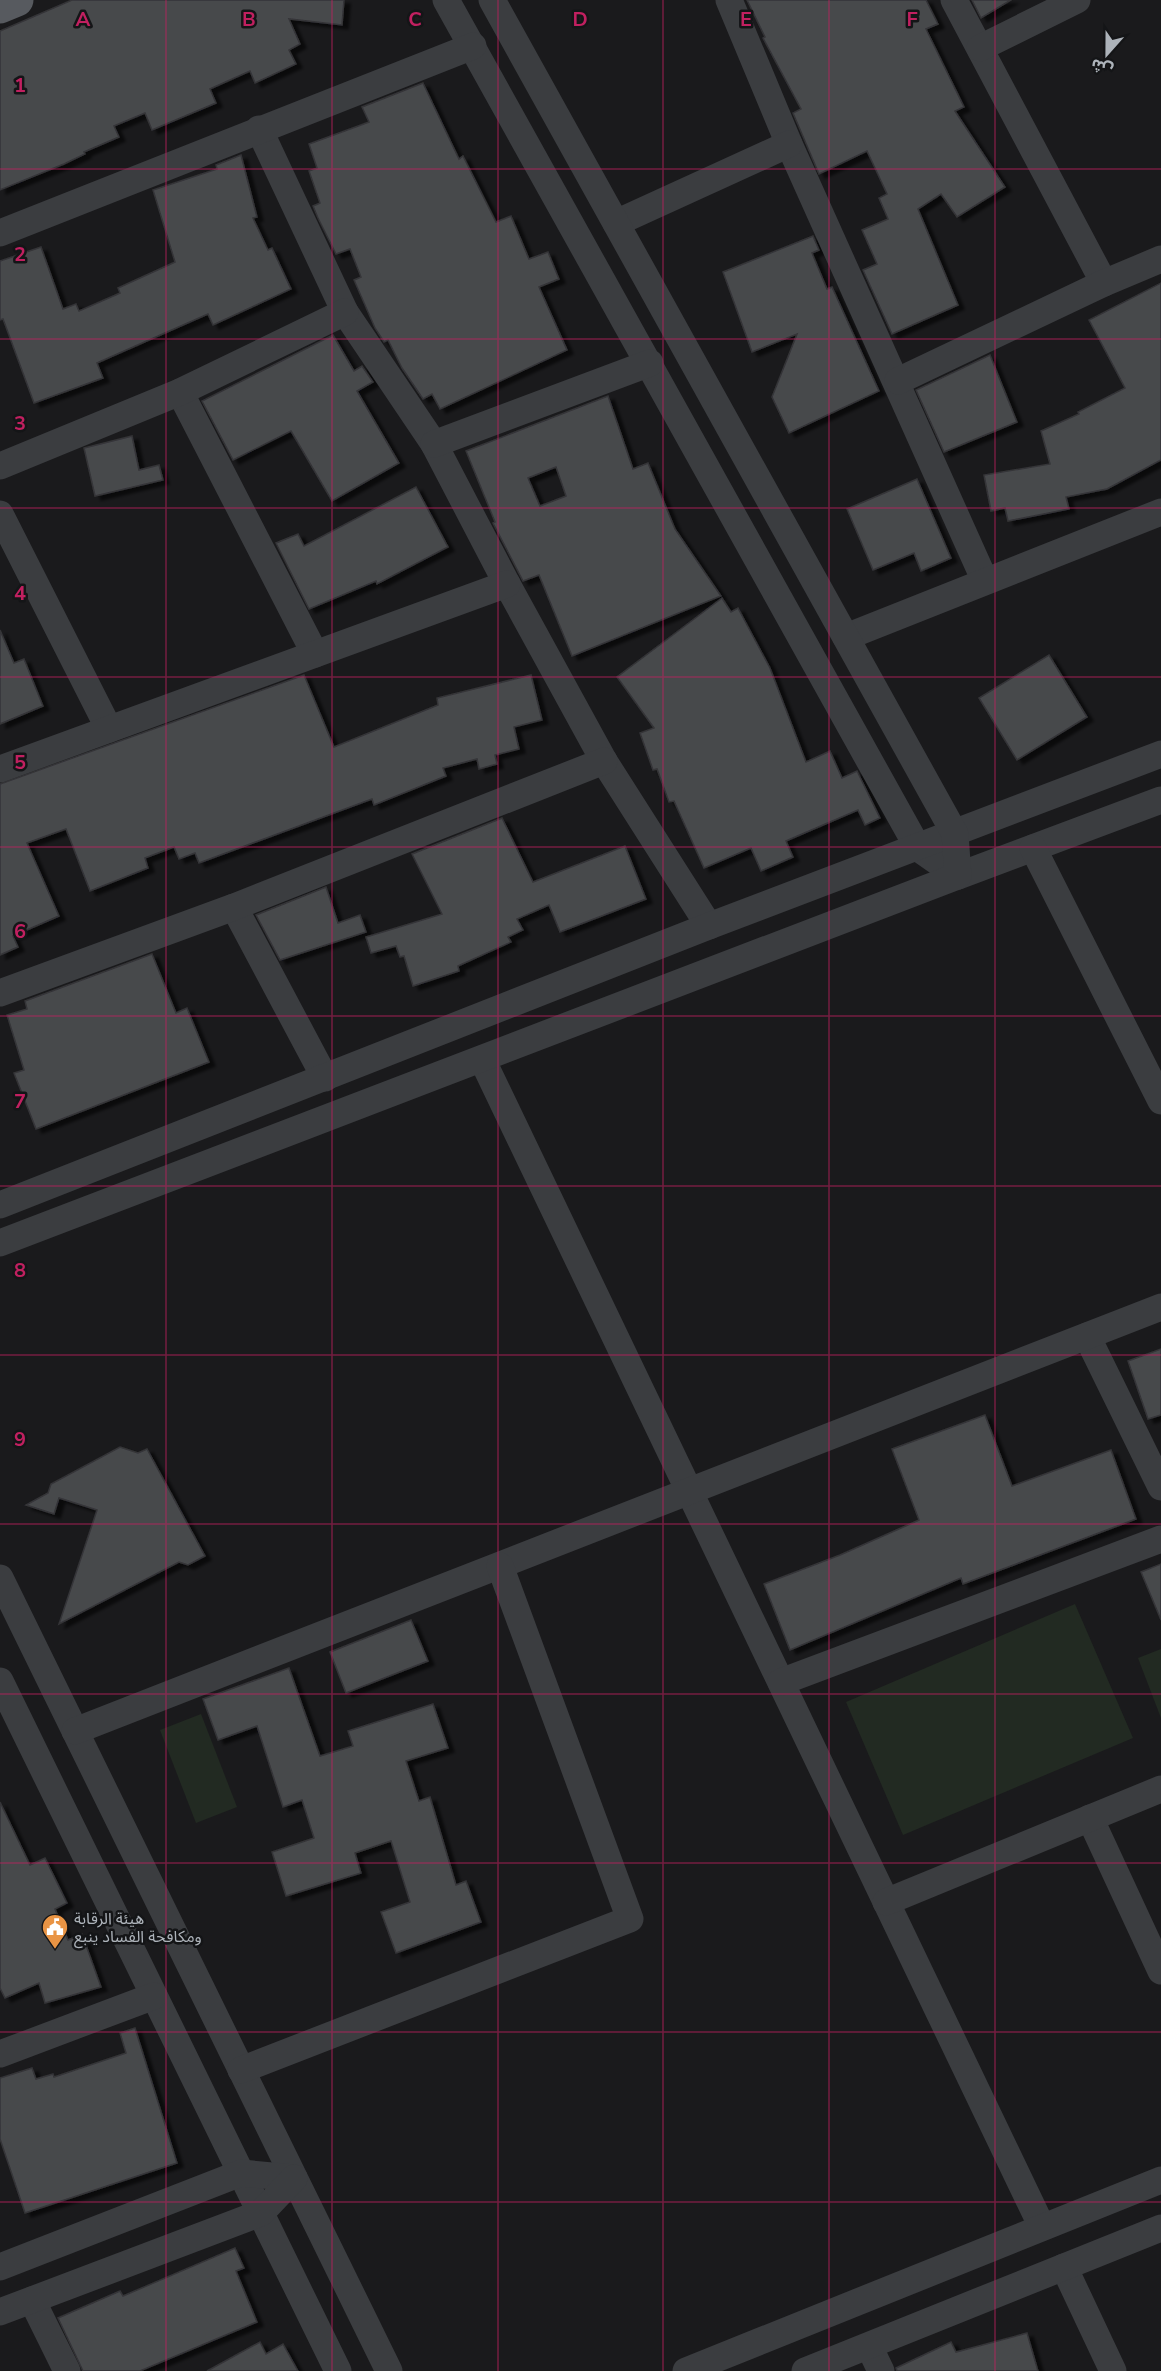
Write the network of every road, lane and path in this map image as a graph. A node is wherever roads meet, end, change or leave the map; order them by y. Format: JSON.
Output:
{"nodes":[{"id":1,"x":16,"y":0,"type":"edge"},
{"id":2,"x":446,"y":0,"type":"edge"},
{"id":3,"x":492,"y":0,"type":"edge"},
{"id":4,"x":729,"y":0,"type":"edge"},
{"id":5,"x":954,"y":0,"type":"edge"},
{"id":6,"x":1077,"y":0,"type":"edge"},
{"id":7,"x":0,"y":7,"type":"edge"},
{"id":8,"x":473,"y":46,"type":"junction"},
{"id":9,"x":980,"y":48,"type":"junction"},
{"id":10,"x":259,"y":129,"type":"junction"},
{"id":11,"x":789,"y":144,"type":"junction"},
{"id":12,"x":616,"y":223,"type":"junction"},
{"id":13,"x":0,"y":233,"type":"edge"},
{"id":14,"x":1161,"y":259,"type":"edge"},
{"id":15,"x":1104,"y":284,"type":"junction"},
{"id":16,"x":345,"y":312,"type":"junction"},
{"id":17,"x":650,"y":363,"type":"junction"},
{"id":18,"x":898,"y":381,"type":"junction"},
{"id":19,"x":180,"y":392,"type":"junction"},
{"id":20,"x":434,"y":444,"type":"junction"},
{"id":21,"x":0,"y":466,"type":"edge"},
{"id":22,"x":1161,"y":512,"type":"edge"},
{"id":23,"x":0,"y":514,"type":"edge"},
{"id":24,"x":986,"y":580,"type":"junction"},
{"id":25,"x":507,"y":584,"type":"junction"},
{"id":26,"x":846,"y":638,"type":"junction"},
{"id":27,"x":315,"y":654,"type":"junction"},
{"id":28,"x":110,"y":729,"type":"junction"},
{"id":29,"x":1161,"y":754,"type":"edge"},
{"id":30,"x":604,"y":761,"type":"junction"},
{"id":31,"x":0,"y":769,"type":"edge"},
{"id":32,"x":1161,"y":800,"type":"edge"},
{"id":33,"x":955,"y":834,"type":"junction"},
{"id":34,"x":918,"y":848,"type":"junction"},
{"id":35,"x":1033,"y":848,"type":"junction"},
{"id":36,"x":958,"y":876,"type":"junction"},
{"id":37,"x":234,"y":907,"type":"junction"},
{"id":38,"x":709,"y":926,"type":"junction"},
{"id":39,"x":1,"y":990,"type":"edge"},
{"id":40,"x":482,"y":1059,"type":"junction"},
{"id":41,"x":325,"y":1078,"type":"junction"},
{"id":42,"x":1161,"y":1101,"type":"edge"},
{"id":43,"x":0,"y":1205,"type":"edge"},
{"id":44,"x":0,"y":1244,"type":"edge"},
{"id":45,"x":1161,"y":1307,"type":"edge"},
{"id":46,"x":1087,"y":1336,"type":"junction"},
{"id":47,"x":1161,"y":1487,"type":"edge"},
{"id":48,"x":689,"y":1491,"type":"junction"},
{"id":49,"x":1161,"y":1539,"type":"edge"},
{"id":50,"x":500,"y":1566,"type":"junction"},
{"id":51,"x":0,"y":1578,"type":"edge"},
{"id":52,"x":0,"y":1681,"type":"edge"},
{"id":53,"x":781,"y":1682,"type":"junction"},
{"id":54,"x":75,"y":1731,"type":"junction"},
{"id":55,"x":1161,"y":1789,"type":"edge"},
{"id":56,"x":1090,"y":1818,"type":"junction"},
{"id":57,"x":886,"y":1902,"type":"junction"},
{"id":58,"x":1161,"y":1971,"type":"edge"},
{"id":59,"x":154,"y":1996,"type":"junction"},
{"id":60,"x":0,"y":2054,"type":"edge"},
{"id":61,"x":241,"y":2070,"type":"junction"},
{"id":62,"x":241,"y":2173,"type":"junction"},
{"id":63,"x":294,"y":2178,"type":"junction"},
{"id":64,"x":1161,"y":2180,"type":"edge"},
{"id":65,"x":261,"y":2213,"type":"junction"},
{"id":66,"x":1042,"y":2228,"type":"junction"},
{"id":67,"x":1161,"y":2228,"type":"edge"},
{"id":68,"x":0,"y":2267,"type":"edge"},
{"id":69,"x":1064,"y":2267,"type":"junction"},
{"id":70,"x":32,"y":2300,"type":"junction"},
{"id":71,"x":0,"y":2312,"type":"edge"},
{"id":72,"x":868,"y":2346,"type":"junction"},
{"id":73,"x":67,"y":2371,"type":"edge"},
{"id":74,"x":338,"y":2371,"type":"edge"},
{"id":75,"x":389,"y":2371,"type":"edge"},
{"id":76,"x":686,"y":2371,"type":"edge"},
{"id":77,"x":805,"y":2371,"type":"edge"},
{"id":78,"x":880,"y":2371,"type":"edge"},
{"id":79,"x":1113,"y":2371,"type":"edge"}],
"edges":[{"from":1,"to":7,"type":"main road"},
{"from":2,"to":8,"type":"street"},
{"from":3,"to":12,"type":"street"},
{"from":4,"to":11,"type":"street"},
{"from":5,"to":9,"type":"street"},
{"from":6,"to":9,"type":"street"},
{"from":8,"to":10,"type":"street"},
{"from":8,"to":17,"type":"street"},
{"from":9,"to":15,"type":"street"},
{"from":10,"to":13,"type":"street"},
{"from":10,"to":16,"type":"street"},
{"from":11,"to":12,"type":"street"},
{"from":11,"to":18,"type":"street"},
{"from":12,"to":26,"type":"street"},
{"from":14,"to":15,"type":"street"},
{"from":15,"to":18,"type":"street"},
{"from":16,"to":19,"type":"street"},
{"from":16,"to":20,"type":"street"},
{"from":17,"to":20,"type":"street"},
{"from":17,"to":34,"type":"street"},
{"from":18,"to":24,"type":"street"},
{"from":19,"to":21,"type":"street"},
{"from":19,"to":27,"type":"street"},
{"from":20,"to":25,"type":"street"},
{"from":22,"to":24,"type":"street"},
{"from":23,"to":28,"type":"street"},
{"from":24,"to":26,"type":"street"},
{"from":25,"to":27,"type":"street"},
{"from":25,"to":30,"type":"street"},
{"from":26,"to":33,"type":"street"},
{"from":27,"to":28,"type":"street"},
{"from":28,"to":31,"type":"street"},
{"from":29,"to":33,"type":"street"},
{"from":30,"to":37,"type":"street"},
{"from":30,"to":38,"type":"street"},
{"from":32,"to":35,"type":"street"},
{"from":33,"to":34,"type":"street"},
{"from":33,"to":36,"type":"street"},
{"from":34,"to":36,"type":"street"},
{"from":34,"to":38,"type":"street"},
{"from":35,"to":36,"type":"street"},
{"from":35,"to":42,"type":"street"},
{"from":36,"to":40,"type":"street"},
{"from":37,"to":39,"type":"street"},
{"from":37,"to":41,"type":"street"},
{"from":38,"to":41,"type":"street"},
{"from":40,"to":44,"type":"street"},
{"from":40,"to":48,"type":"street"},
{"from":41,"to":43,"type":"street"},
{"from":45,"to":46,"type":"street"},
{"from":46,"to":47,"type":"street"},
{"from":46,"to":48,"type":"street"},
{"from":48,"to":50,"type":"street"},
{"from":48,"to":53,"type":"street"},
{"from":49,"to":53,"type":"street"},
{"from":50,"to":54,"type":"street"},
{"from":50,"to":61,"type":"street"},
{"from":51,"to":54,"type":"street"},
{"from":52,"to":59,"type":"street"},
{"from":53,"to":57,"type":"street"},
{"from":54,"to":61,"type":"street"},
{"from":55,"to":56,"type":"street"},
{"from":56,"to":57,"type":"street"},
{"from":56,"to":58,"type":"street"},
{"from":57,"to":66,"type":"street"},
{"from":59,"to":60,"type":"street"},
{"from":59,"to":62,"type":"street"},
{"from":61,"to":63,"type":"street"},
{"from":62,"to":63,"type":"street"},
{"from":62,"to":65,"type":"street"},
{"from":62,"to":68,"type":"street"},
{"from":63,"to":65,"type":"street"},
{"from":63,"to":75,"type":"street"},
{"from":64,"to":66,"type":"street"},
{"from":65,"to":70,"type":"street"},
{"from":65,"to":74,"type":"street"},
{"from":66,"to":76,"type":"street"},
{"from":67,"to":69,"type":"street"},
{"from":69,"to":72,"type":"street"},
{"from":69,"to":79,"type":"street"},
{"from":70,"to":71,"type":"street"},
{"from":70,"to":73,"type":"street"},
{"from":72,"to":77,"type":"street"},
{"from":72,"to":78,"type":"street"}]}
